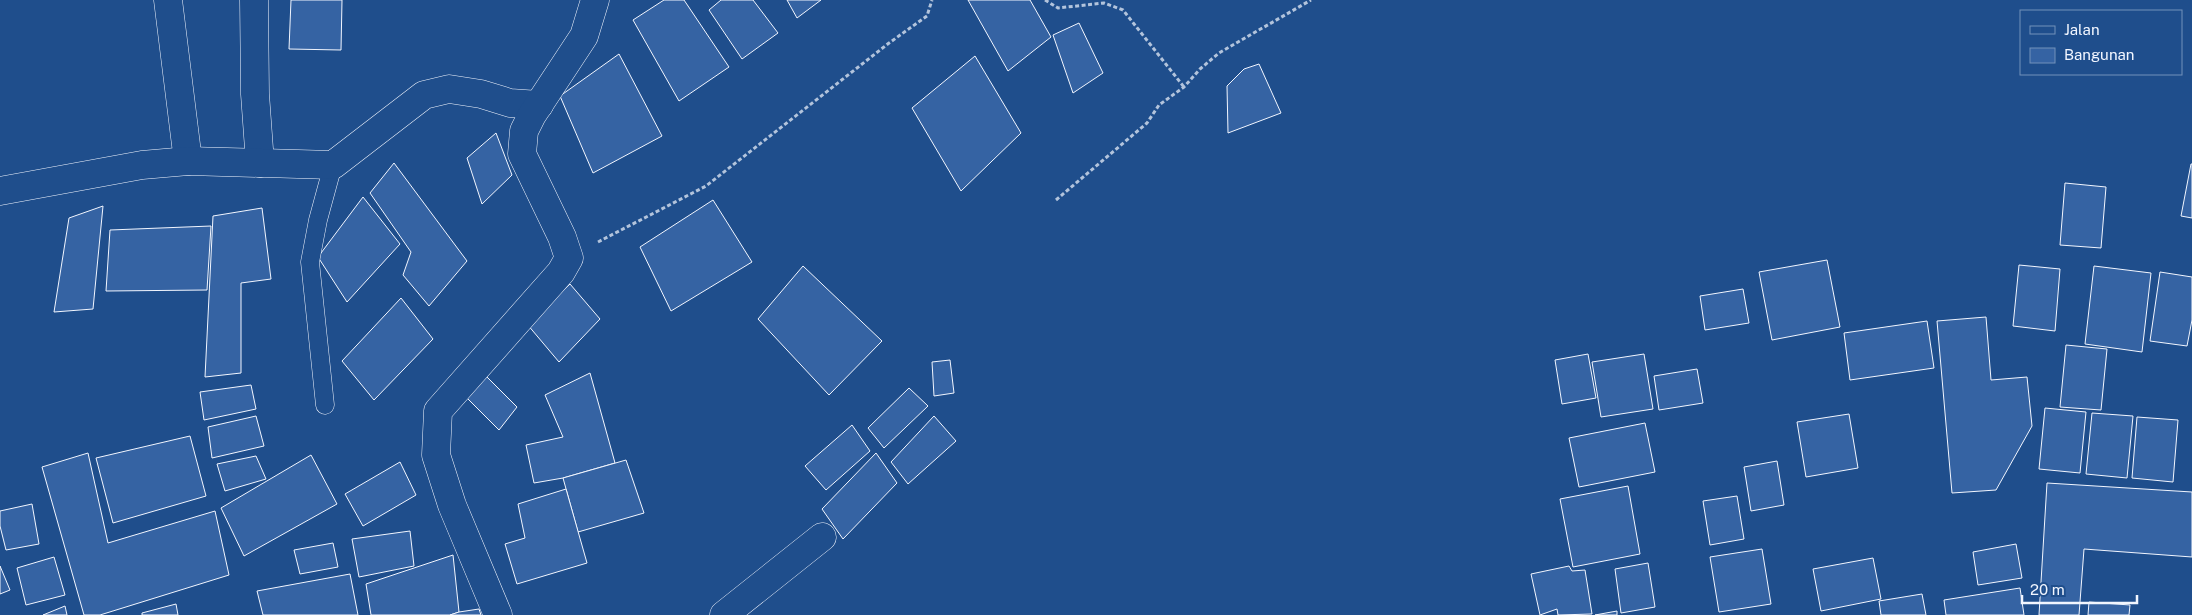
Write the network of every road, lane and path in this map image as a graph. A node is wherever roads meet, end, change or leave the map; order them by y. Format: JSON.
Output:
{"nodes":[{"id":1,"x":168,"y":0,"type":"edge"},
{"id":2,"x":254,"y":0,"type":"edge"},
{"id":3,"x":595,"y":0,"type":"edge"},
{"id":4,"x":932,"y":0,"type":"edge"},
{"id":5,"x":1045,"y":0,"type":"edge"},
{"id":6,"x":1311,"y":0,"type":"edge"},
{"id":7,"x":1184,"y":87,"type":"junction"},
{"id":8,"x":539,"y":105,"type":"junction"},
{"id":9,"x":188,"y":161,"type":"junction"},
{"id":10,"x":260,"y":163,"type":"junction"},
{"id":11,"x":333,"y":165,"type":"junction"},
{"id":12,"x":0,"y":191,"type":"edge"},
{"id":13,"x":1056,"y":200,"type":"dead end"},
{"id":14,"x":569,"y":258,"type":"junction"},
{"id":15,"x":324,"y":404,"type":"dead end"},
{"id":16,"x":822,"y":538,"type":"dead end"},
{"id":17,"x":498,"y":615,"type":"edge"},
{"id":18,"x":724,"y":615,"type":"edge"}],
"edges":[{"from":1,"to":9,"type":"street"},
{"from":2,"to":10,"type":"street"},
{"from":3,"to":8,"type":"street"},
{"from":4,"to":14,"type":"path"},
{"from":5,"to":7,"type":"path"},
{"from":6,"to":7,"type":"path"},
{"from":7,"to":13,"type":"path"},
{"from":8,"to":11,"type":"street"},
{"from":8,"to":14,"type":"street"},
{"from":9,"to":10,"type":"street"},
{"from":9,"to":12,"type":"street"},
{"from":10,"to":11,"type":"street"},
{"from":11,"to":15,"type":"lane"},
{"from":14,"to":17,"type":"street"},
{"from":16,"to":18,"type":"street"}]}
